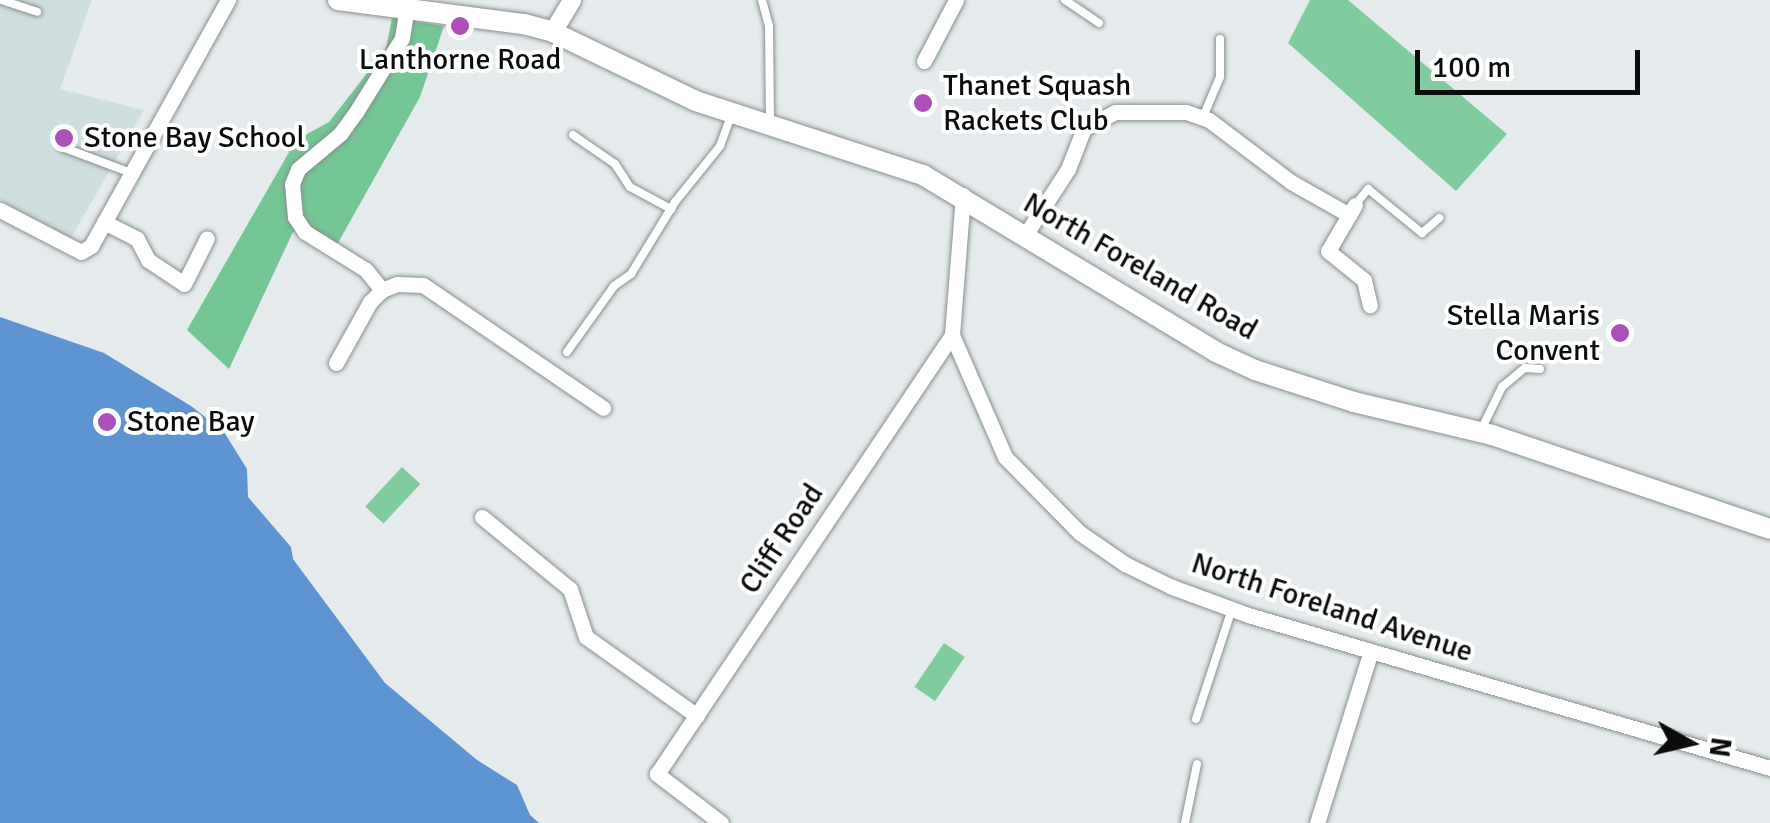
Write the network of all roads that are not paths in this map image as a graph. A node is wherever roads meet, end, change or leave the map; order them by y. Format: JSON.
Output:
{"nodes":[{"id":1,"x":228,"y":0,"type":"edge"},
{"id":2,"x":338,"y":0,"type":"edge"},
{"id":3,"x":572,"y":0,"type":"edge"},
{"id":4,"x":762,"y":0,"type":"edge"},
{"id":5,"x":956,"y":0,"type":"edge"},
{"id":6,"x":1064,"y":0,"type":"edge"},
{"id":7,"x":6,"y":1,"type":"edge"},
{"id":8,"x":379,"y":2,"type":"edge"},
{"id":9,"x":407,"y":8,"type":"junction"},
{"id":10,"x":37,"y":12,"type":"dead end"},
{"id":11,"x":1099,"y":23,"type":"dead end"},
{"id":12,"x":554,"y":32,"type":"junction"},
{"id":13,"x":1220,"y":39,"type":"dead end"},
{"id":14,"x":924,"y":61,"type":"dead end"},
{"id":15,"x":732,"y":113,"type":"junction"},
{"id":16,"x":1203,"y":117,"type":"junction"},
{"id":17,"x":770,"y":125,"type":"junction"},
{"id":18,"x":573,"y":135,"type":"dead end"},
{"id":19,"x":62,"y":147,"type":"dead end"},
{"id":20,"x":131,"y":173,"type":"junction"},
{"id":21,"x":962,"y":195,"type":"junction"},
{"id":22,"x":671,"y":209,"type":"junction"},
{"id":23,"x":0,"y":210,"type":"edge"},
{"id":24,"x":1352,"y":210,"type":"junction"},
{"id":25,"x":1439,"y":218,"type":"dead end"},
{"id":26,"x":104,"y":222,"type":"junction"},
{"id":27,"x":1024,"y":237,"type":"junction"},
{"id":28,"x":207,"y":238,"type":"dead end"},
{"id":29,"x":382,"y":290,"type":"junction"},
{"id":30,"x":1370,"y":305,"type":"dead end"},
{"id":31,"x":952,"y":334,"type":"junction"},
{"id":32,"x":567,"y":352,"type":"dead end"},
{"id":33,"x":336,"y":363,"type":"dead end"},
{"id":34,"x":1540,"y":370,"type":"dead end"},
{"id":35,"x":603,"y":408,"type":"dead end"},
{"id":36,"x":1480,"y":432,"type":"junction"},
{"id":37,"x":482,"y":517,"type":"dead end"},
{"id":38,"x":1770,"y":529,"type":"edge"},
{"id":39,"x":1232,"y":609,"type":"junction"},
{"id":40,"x":1372,"y":651,"type":"junction"},
{"id":41,"x":697,"y":716,"type":"junction"},
{"id":42,"x":1196,"y":719,"type":"dead end"},
{"id":43,"x":1197,"y":764,"type":"dead end"},
{"id":44,"x":1770,"y":768,"type":"edge"},
{"id":45,"x":721,"y":823,"type":"edge"},
{"id":46,"x":1185,"y":823,"type":"edge"},
{"id":47,"x":1317,"y":823,"type":"edge"}],
"edges":[{"from":1,"to":20,"type":"street"},
{"from":2,"to":8,"type":"main road","name":"North Foreland Road"},
{"from":3,"to":12,"type":"street"},
{"from":4,"to":17,"type":"lane"},
{"from":5,"to":14,"type":"street"},
{"from":6,"to":11,"type":"lane"},
{"from":7,"to":10,"type":"lane"},
{"from":8,"to":9,"type":"main road","name":"North Foreland Road"},
{"from":9,"to":12,"type":"main road","name":"North Foreland Road"},
{"from":9,"to":29,"type":"street"},
{"from":12,"to":15,"type":"main road","name":"North Foreland Road"},
{"from":13,"to":16,"type":"lane"},
{"from":15,"to":17,"type":"main road","name":"North Foreland Road"},
{"from":15,"to":22,"type":"lane"},
{"from":16,"to":24,"type":"street"},
{"from":16,"to":27,"type":"street"},
{"from":17,"to":21,"type":"main road","name":"North Foreland Road"},
{"from":18,"to":22,"type":"lane"},
{"from":19,"to":20,"type":"lane"},
{"from":20,"to":26,"type":"street"},
{"from":21,"to":27,"type":"main road","name":"North Foreland Road"},
{"from":21,"to":31,"type":"street","name":"North Foreland Avenue"},
{"from":22,"to":32,"type":"lane"},
{"from":23,"to":26,"type":"street"},
{"from":24,"to":25,"type":"lane"},
{"from":24,"to":30,"type":"street"},
{"from":26,"to":28,"type":"street"},
{"from":27,"to":36,"type":"main road","name":"North Foreland Road"},
{"from":29,"to":33,"type":"street"},
{"from":29,"to":35,"type":"street"},
{"from":31,"to":39,"type":"street","name":"North Foreland Avenue"},
{"from":31,"to":41,"type":"street","name":"Cliff Road"},
{"from":34,"to":36,"type":"lane"},
{"from":36,"to":38,"type":"main road","name":"North Foreland Road"},
{"from":37,"to":41,"type":"street"},
{"from":39,"to":40,"type":"street","name":"North Foreland Avenue"},
{"from":39,"to":42,"type":"lane"},
{"from":40,"to":44,"type":"street","name":"North Foreland Avenue"},
{"from":40,"to":47,"type":"street"},
{"from":41,"to":45,"type":"street","name":"Cliff Road"},
{"from":43,"to":46,"type":"lane"}]}
